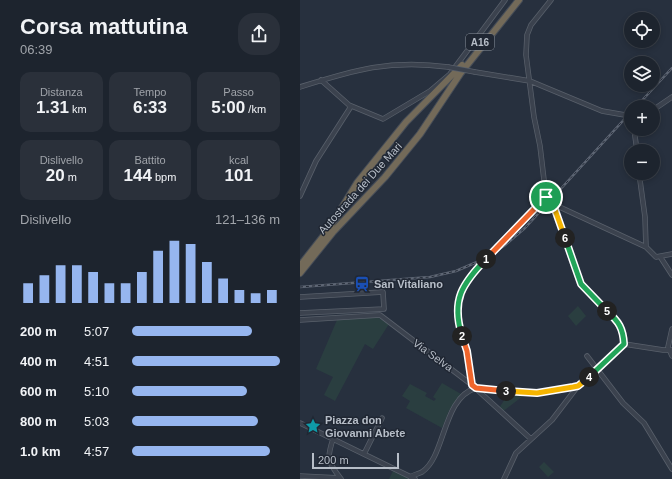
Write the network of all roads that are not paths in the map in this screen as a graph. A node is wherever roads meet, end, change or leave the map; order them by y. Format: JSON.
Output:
{"nodes":[{"id":1,"x":505,"y":0,"type":"edge"},
{"id":2,"x":514,"y":0,"type":"edge"},
{"id":3,"x":519,"y":0,"type":"edge"},
{"id":4,"x":551,"y":0,"type":"edge"},
{"id":5,"x":321,"y":80,"type":"junction"},
{"id":6,"x":530,"y":81,"type":"junction"},
{"id":7,"x":300,"y":87,"type":"edge"},
{"id":8,"x":672,"y":97,"type":"edge"},
{"id":9,"x":349,"y":105,"type":"junction"},
{"id":10,"x":660,"y":105,"type":"edge"},
{"id":11,"x":624,"y":115,"type":"edge"},
{"id":12,"x":640,"y":180,"type":"edge"},
{"id":13,"x":300,"y":196,"type":"edge"},
{"id":14,"x":546,"y":197,"type":"junction"},
{"id":15,"x":553,"y":204,"type":"junction"},
{"id":16,"x":646,"y":247,"type":"junction"},
{"id":17,"x":672,"y":254,"type":"edge"},
{"id":18,"x":661,"y":258,"type":"junction"},
{"id":19,"x":300,"y":266,"type":"edge"},
{"id":20,"x":300,"y":273,"type":"edge"},
{"id":21,"x":672,"y":275,"type":"edge"},
{"id":22,"x":300,"y":297,"type":"edge"},
{"id":23,"x":300,"y":313,"type":"edge"},
{"id":24,"x":300,"y":320,"type":"edge"},
{"id":25,"x":672,"y":330,"type":"edge"},
{"id":26,"x":624,"y":344,"type":"junction"},
{"id":27,"x":670,"y":350,"type":"edge"},
{"id":28,"x":587,"y":356,"type":"dead end"},
{"id":29,"x":672,"y":356,"type":"edge"},
{"id":30,"x":598,"y":369,"type":"junction"},
{"id":31,"x":472,"y":385,"type":"junction"},
{"id":32,"x":578,"y":386,"type":"junction"},
{"id":33,"x":476,"y":388,"type":"junction"},
{"id":34,"x":382,"y":418,"type":"dead end"},
{"id":35,"x":300,"y":423,"type":"edge"},
{"id":36,"x":333,"y":439,"type":"junction"},
{"id":37,"x":531,"y":439,"type":"junction"},
{"id":38,"x":364,"y":454,"type":"junction"},
{"id":39,"x":672,"y":469,"type":"edge"},
{"id":40,"x":300,"y":476,"type":"edge"},
{"id":41,"x":409,"y":476,"type":"junction"},
{"id":42,"x":340,"y":479,"type":"edge"},
{"id":43,"x":415,"y":479,"type":"edge"},
{"id":44,"x":504,"y":479,"type":"edge"}],
"edges":[{"from":1,"to":9,"type":"street"},
{"from":2,"to":19,"type":"highway","name":"Autostrada dei Due Mari","number":"A16"},
{"from":3,"to":20,"type":"highway","name":"Autostrada dei Due Mari","number":"A16"},
{"from":4,"to":6,"type":"street"},
{"from":5,"to":6,"type":"street","bridge":true},
{"from":5,"to":7,"type":"street"},
{"from":5,"to":9,"type":"street"},
{"from":6,"to":11,"type":"street"},
{"from":6,"to":14,"type":"street"},
{"from":8,"to":10,"type":"street"},
{"from":9,"to":13,"type":"street"},
{"from":12,"to":16,"type":"street"},
{"from":14,"to":15,"type":"street"},
{"from":14,"to":31,"type":"street"},
{"from":15,"to":16,"type":"street"},
{"from":15,"to":26,"type":"street"},
{"from":16,"to":18,"type":"street"},
{"from":17,"to":18,"type":"street"},
{"from":18,"to":21,"type":"street"},
{"from":22,"to":23,"type":"street"},
{"from":24,"to":31,"type":"street","name":"Via Selva"},
{"from":25,"to":27,"type":"street"},
{"from":26,"to":27,"type":"street"},
{"from":26,"to":30,"type":"street"},
{"from":27,"to":29,"type":"street"},
{"from":28,"to":30,"type":"street"},
{"from":30,"to":32,"type":"street"},
{"from":30,"to":39,"type":"street"},
{"from":31,"to":33,"type":"street","name":"Via Selva"},
{"from":32,"to":33,"type":"street"},
{"from":32,"to":37,"type":"street"},
{"from":33,"to":37,"type":"street","name":"Via Selva"},
{"from":33,"to":41,"type":"street"},
{"from":34,"to":38,"type":"street"},
{"from":35,"to":36,"type":"street"},
{"from":36,"to":38,"type":"street"},
{"from":36,"to":42,"type":"street"},
{"from":37,"to":44,"type":"street"},
{"from":38,"to":41,"type":"street"},
{"from":40,"to":42,"type":"street"},
{"from":41,"to":43,"type":"street"}]}
